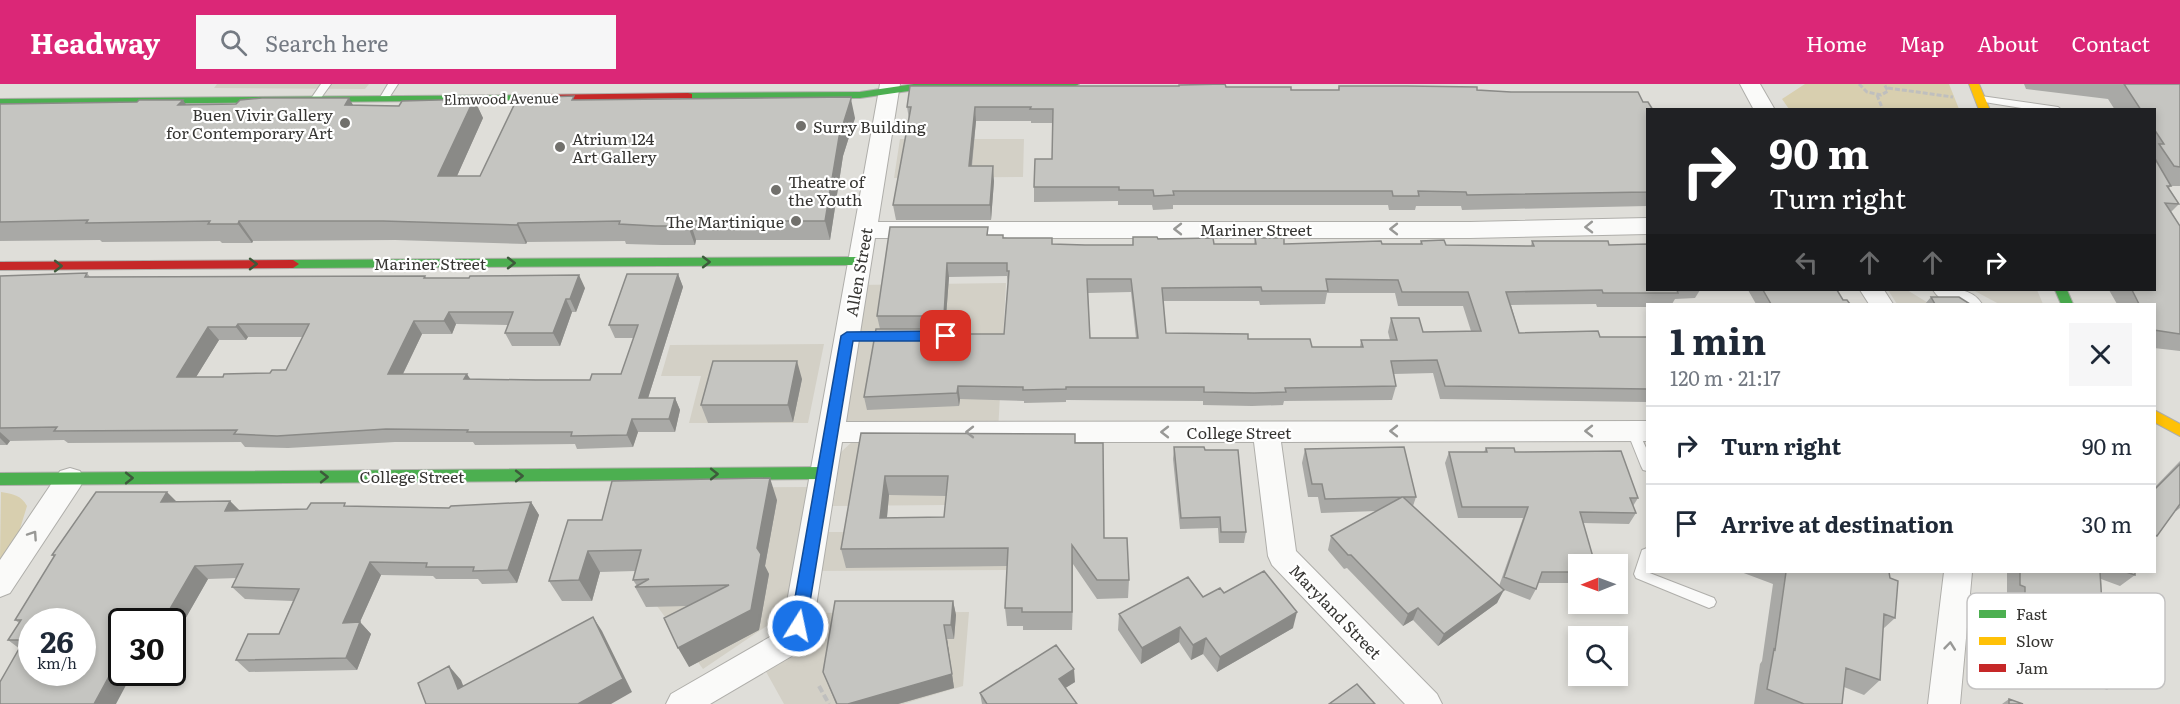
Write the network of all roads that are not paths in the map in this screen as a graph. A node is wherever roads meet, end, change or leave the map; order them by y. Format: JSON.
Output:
{"nodes":[{"id":1,"x":326,"y":84,"type":"edge"},
{"id":2,"x":393,"y":84,"type":"edge"},
{"id":3,"x":1041,"y":84,"type":"edge"},
{"id":4,"x":1074,"y":84,"type":"edge"},
{"id":5,"x":1750,"y":84,"type":"edge"},
{"id":6,"x":1974,"y":84,"type":"edge"},
{"id":7,"x":890,"y":87,"type":"edge"},
{"id":8,"x":315,"y":99,"type":"junction"},
{"id":9,"x":384,"y":99,"type":"junction"},
{"id":10,"x":0,"y":102,"type":"edge"},
{"id":11,"x":1983,"y":104,"type":"edge"},
{"id":12,"x":1764,"y":108,"type":"edge"},
{"id":13,"x":2033,"y":108,"type":"edge"},
{"id":14,"x":1646,"y":226,"type":"edge"},
{"id":15,"x":866,"y":230,"type":"junction"},
{"id":16,"x":861,"y":261,"type":"junction"},
{"id":17,"x":0,"y":266,"type":"edge"},
{"id":18,"x":1948,"y":291,"type":"edge"},
{"id":19,"x":1968,"y":303,"type":"edge"},
{"id":20,"x":847,"y":336,"type":"junction"},
{"id":21,"x":906,"y":336,"type":"edge"},
{"id":22,"x":2156,"y":416,"type":"edge"},
{"id":23,"x":1640,"y":431,"type":"edge"},
{"id":24,"x":2180,"y":431,"type":"edge"},
{"id":25,"x":831,"y":432,"type":"junction"},
{"id":26,"x":1266,"y":432,"type":"junction"},
{"id":27,"x":1646,"y":461,"type":"edge"},
{"id":28,"x":824,"y":473,"type":"junction"},
{"id":29,"x":0,"y":479,"type":"edge"},
{"id":30,"x":70,"y":479,"type":"junction"},
{"id":31,"x":1646,"y":557,"type":"edge"},
{"id":32,"x":1958,"y":573,"type":"edge"},
{"id":33,"x":0,"y":584,"type":"edge"},
{"id":34,"x":1709,"y":602,"type":"dead end"},
{"id":35,"x":682,"y":704,"type":"edge"},
{"id":36,"x":1426,"y":704,"type":"edge"},
{"id":37,"x":1944,"y":704,"type":"edge"}],
"edges":[{"from":1,"to":8,"type":"lane"},
{"from":2,"to":9,"type":"lane"},
{"from":3,"to":4,"type":"street","name":"Elmwood Avenue"},
{"from":3,"to":7,"type":"street","name":"Elmwood Avenue"},
{"from":5,"to":12,"type":"street"},
{"from":6,"to":11,"type":"street"},
{"from":7,"to":9,"type":"street","name":"Elmwood Avenue"},
{"from":7,"to":15,"type":"street","name":"Allen Street"},
{"from":8,"to":9,"type":"street","name":"Elmwood Avenue"},
{"from":8,"to":10,"type":"street","name":"Elmwood Avenue"},
{"from":11,"to":13,"type":"lane"},
{"from":14,"to":15,"type":"street","name":"Mariner Street","one_way":true},
{"from":15,"to":16,"type":"street","name":"Allen Street"},
{"from":17,"to":16,"type":"street","name":"Mariner Street","one_way":true},
{"from":16,"to":20,"type":"street","name":"Allen Street"},
{"from":18,"to":19,"type":"street"},
{"from":20,"to":21,"type":"lane"},
{"from":20,"to":25,"type":"street","name":"Allen Street"},
{"from":22,"to":24,"type":"street"},
{"from":23,"to":26,"type":"street","name":"College Street","one_way":true},
{"from":23,"to":27,"type":"lane"},
{"from":26,"to":25,"type":"street","name":"College Street","one_way":true},
{"from":25,"to":28,"type":"street","name":"Allen Street"},
{"from":26,"to":36,"type":"street","name":"Maryland Street"},
{"from":30,"to":28,"type":"street","name":"College Street","one_way":true},
{"from":28,"to":35,"type":"street","name":"Allen Street"},
{"from":29,"to":30,"type":"street","name":"College Street"},
{"from":33,"to":30,"type":"street","one_way":true},
{"from":31,"to":34,"type":"lane"},
{"from":37,"to":32,"type":"street","one_way":true}]}
